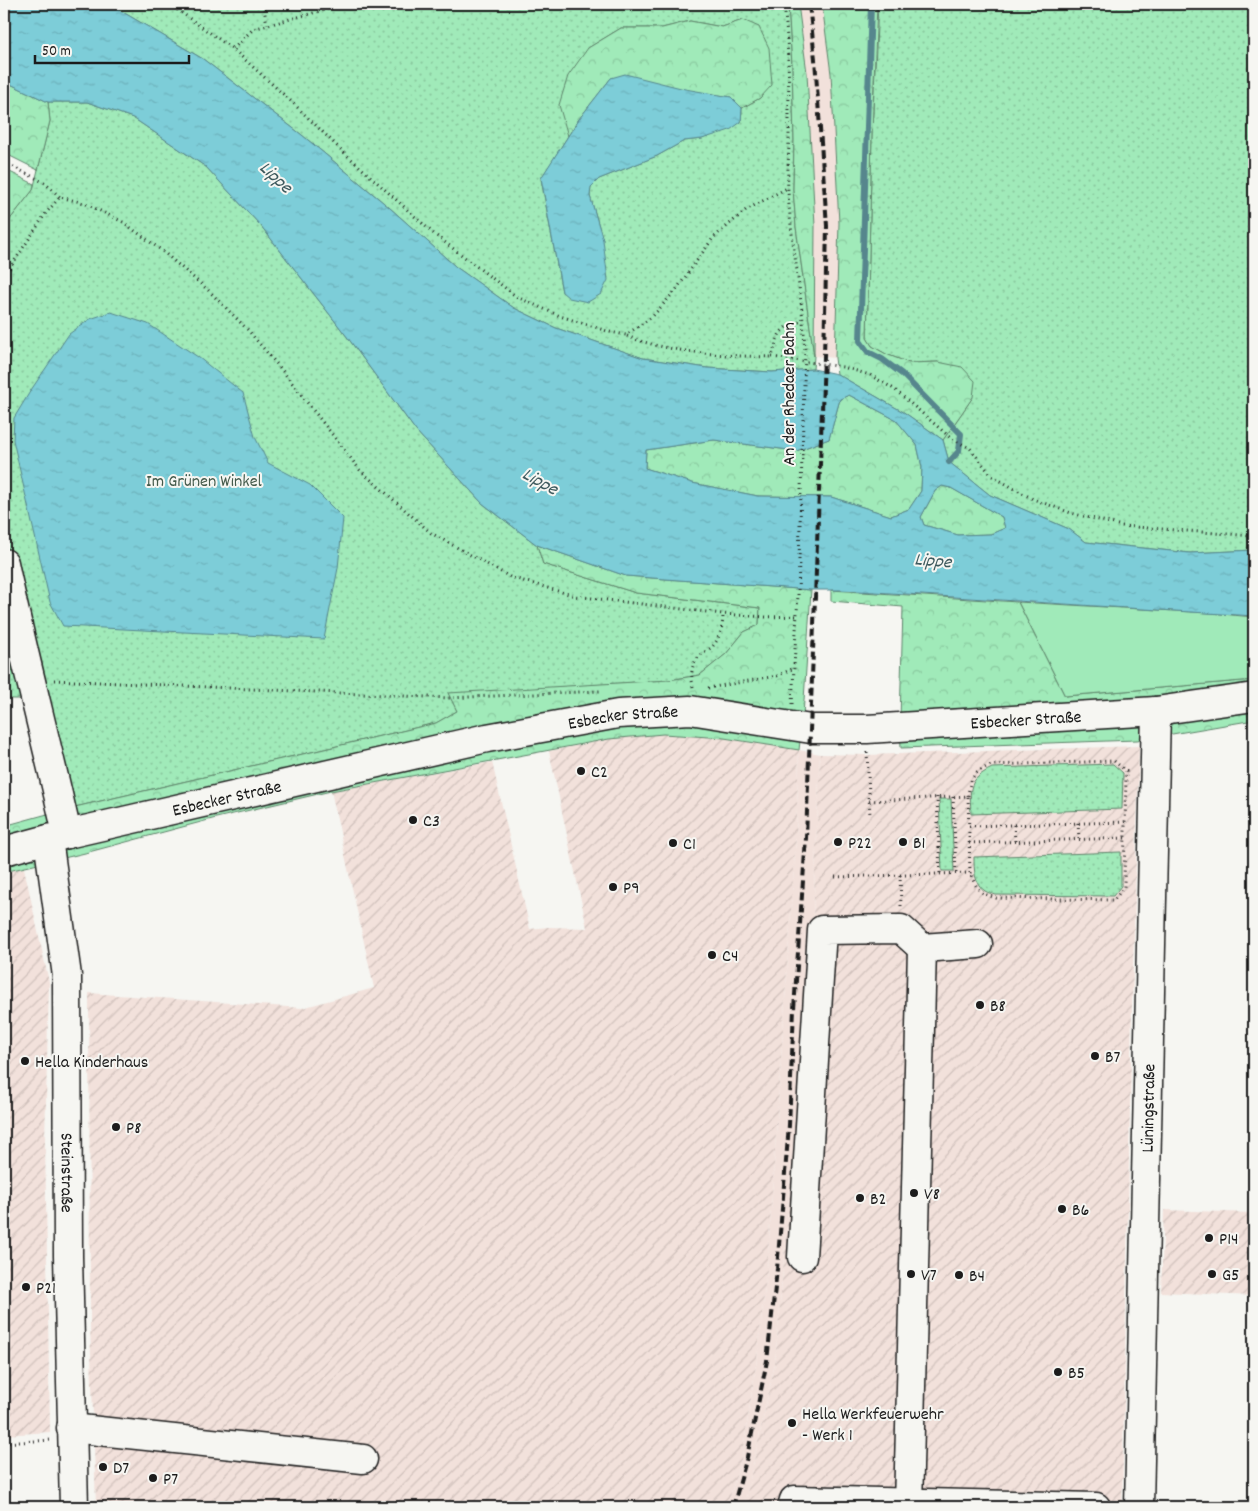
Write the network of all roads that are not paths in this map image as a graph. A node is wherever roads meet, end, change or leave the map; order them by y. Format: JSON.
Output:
{"nodes":[{"id":1,"x":4,"y":563,"type":"edge"},
{"id":2,"x":1254,"y":697,"type":"edge"},
{"id":3,"x":1156,"y":710,"type":"junction"},
{"id":4,"x":58,"y":836,"type":"junction"},
{"id":5,"x":4,"y":851,"type":"edge"},
{"id":6,"x":978,"y":944,"type":"dead end"},
{"id":7,"x":922,"y":948,"type":"junction"},
{"id":8,"x":802,"y":1258,"type":"dead end"},
{"id":9,"x":72,"y":1433,"type":"junction"},
{"id":10,"x":363,"y":1459,"type":"dead end"},
{"id":11,"x":908,"y":1505,"type":"edge"},
{"id":12,"x":74,"y":1507,"type":"edge"},
{"id":13,"x":792,"y":1507,"type":"edge"},
{"id":14,"x":1096,"y":1507,"type":"edge"},
{"id":15,"x":1138,"y":1507,"type":"edge"}],
"edges":[{"from":1,"to":4,"type":"street","name":"Steinstraße"},
{"from":2,"to":3,"type":"street","name":"Esbecker Straße"},
{"from":3,"to":4,"type":"street","name":"Esbecker Straße"},
{"from":3,"to":15,"type":"street","name":"Lüningstraße"},
{"from":4,"to":5,"type":"street","name":"Esbecker Straße"},
{"from":4,"to":9,"type":"street","name":"Steinstraße"},
{"from":6,"to":7,"type":"street"},
{"from":7,"to":8,"type":"street"},
{"from":7,"to":11,"type":"street"},
{"from":9,"to":10,"type":"street"},
{"from":9,"to":12,"type":"street","name":"Steinstraße"},
{"from":11,"to":13,"type":"street"},
{"from":11,"to":14,"type":"street"}]}
